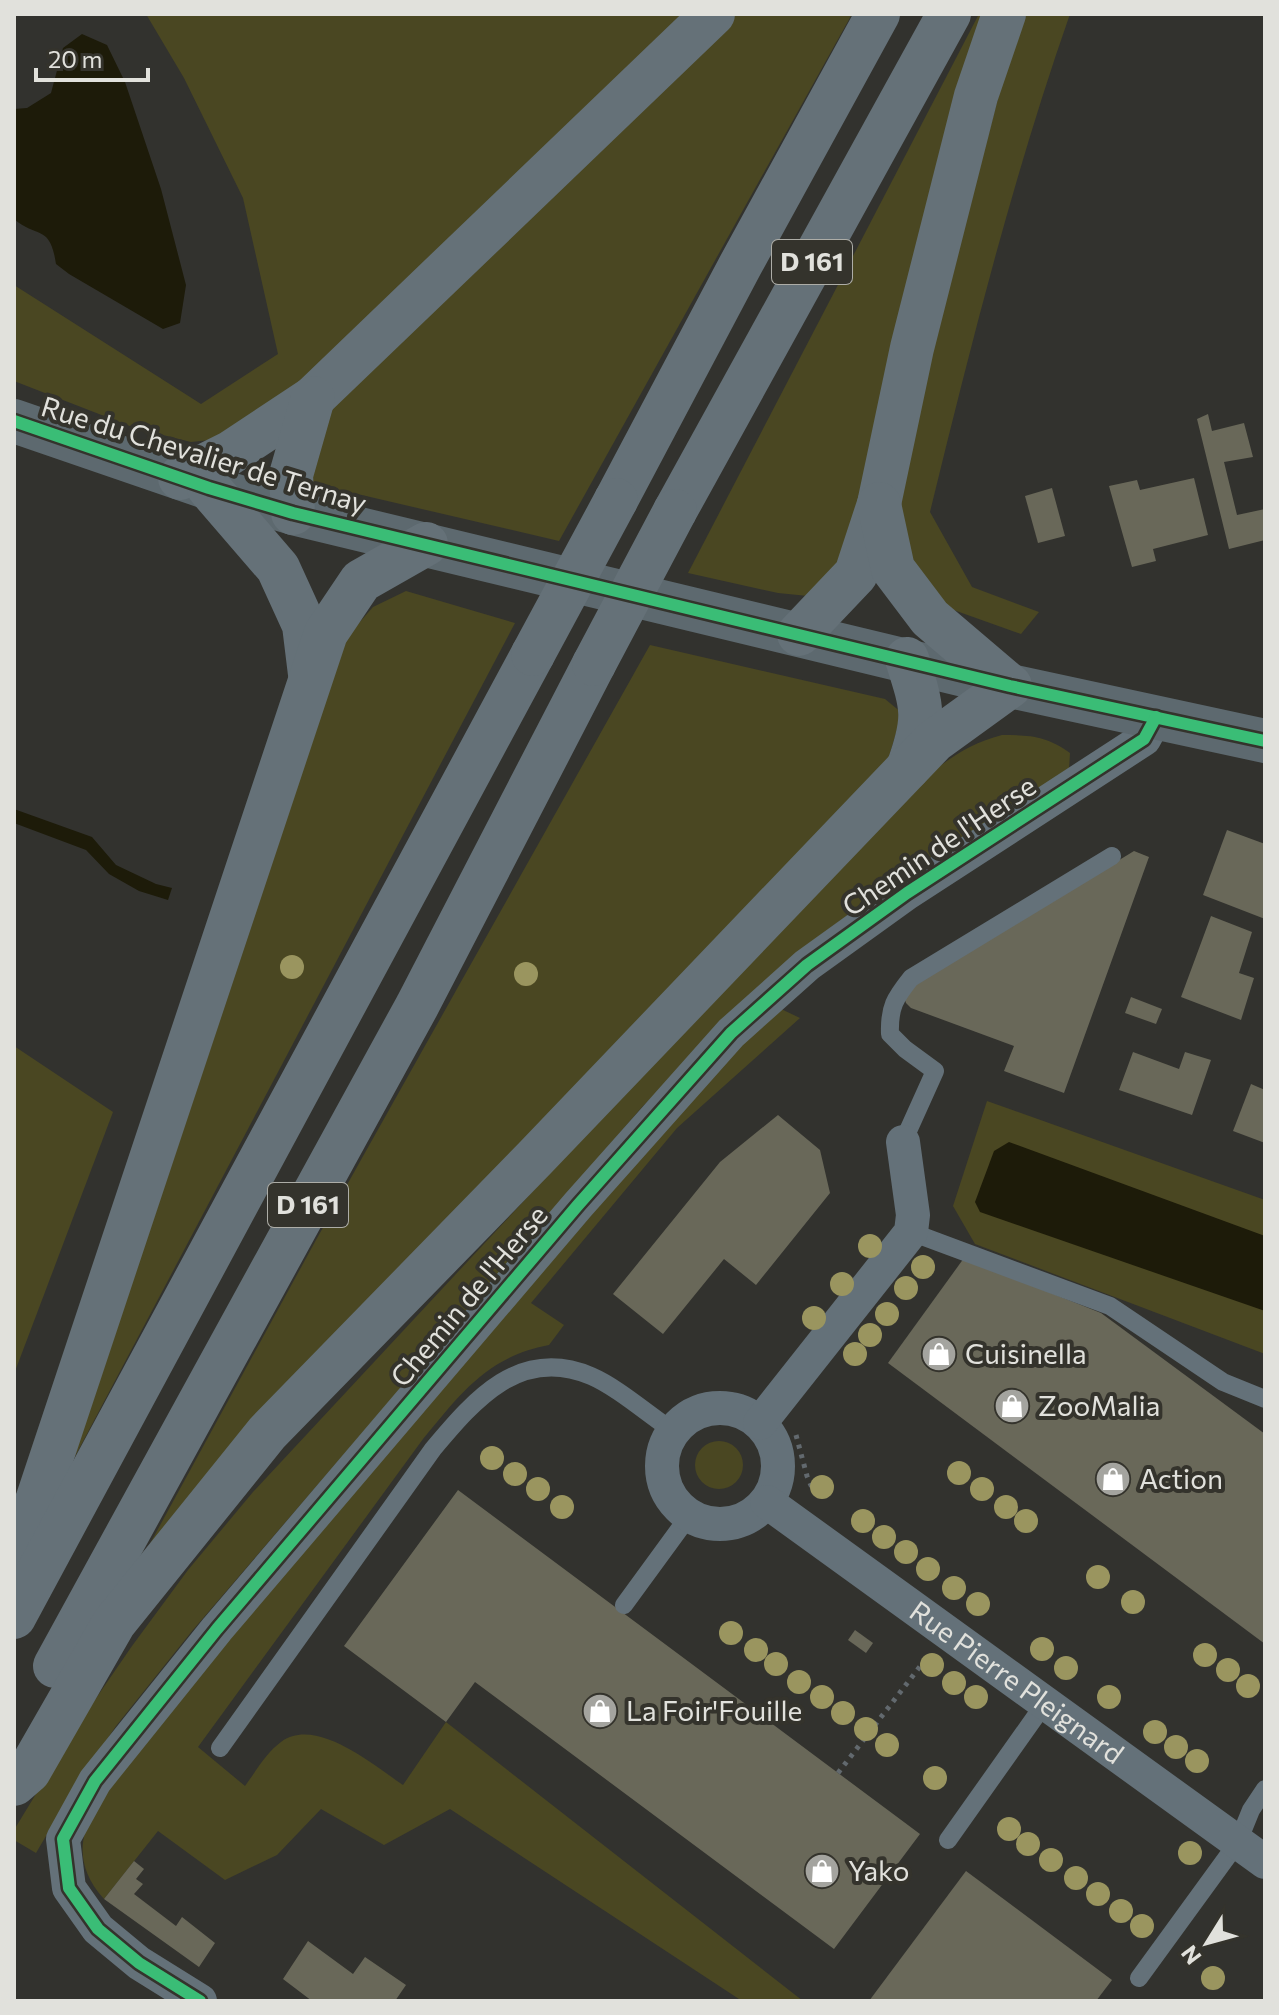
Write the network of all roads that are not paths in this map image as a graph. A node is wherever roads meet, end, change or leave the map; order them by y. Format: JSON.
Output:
{"nodes":[{"id":1,"x":713,"y":14,"type":"edge"},
{"id":2,"x":878,"y":14,"type":"edge"},
{"id":3,"x":949,"y":14,"type":"edge"},
{"id":4,"x":1004,"y":14,"type":"edge"},
{"id":5,"x":313,"y":398,"type":"junction"},
{"id":6,"x":14,"y":421,"type":"edge"},
{"id":7,"x":195,"y":483,"type":"junction"},
{"id":8,"x":879,"y":504,"type":"junction"},
{"id":9,"x":293,"y":513,"type":"junction"},
{"id":10,"x":426,"y":544,"type":"junction"},
{"id":11,"x":799,"y":634,"type":"junction"},
{"id":12,"x":907,"y":659,"type":"junction"},
{"id":13,"x":311,"y":678,"type":"junction"},
{"id":14,"x":1010,"y":686,"type":"junction"},
{"id":15,"x":1156,"y":717,"type":"junction"},
{"id":16,"x":1265,"y":741,"type":"edge"},
{"id":17,"x":908,"y":768,"type":"junction"},
{"id":18,"x":1112,"y":856,"type":"dead end"},
{"id":19,"x":903,"y":1142,"type":"joint"},
{"id":20,"x":911,"y":1232,"type":"junction"},
{"id":21,"x":1265,"y":1399,"type":"edge"},
{"id":22,"x":760,"y":1423,"type":"junction"},
{"id":23,"x":673,"y":1431,"type":"junction"},
{"id":24,"x":767,"y":1502,"type":"junction"},
{"id":25,"x":689,"y":1516,"type":"junction"},
{"id":26,"x":14,"y":1551,"type":"edge"},
{"id":27,"x":624,"y":1605,"type":"dead end"},
{"id":28,"x":14,"y":1617,"type":"edge"},
{"id":29,"x":1045,"y":1703,"type":"junction"},
{"id":30,"x":14,"y":1742,"type":"edge"},
{"id":31,"x":220,"y":1748,"type":"dead end"},
{"id":32,"x":14,"y":1784,"type":"edge"},
{"id":33,"x":1265,"y":1789,"type":"edge"},
{"id":34,"x":948,"y":1840,"type":"dead end"},
{"id":35,"x":1238,"y":1842,"type":"junction"},
{"id":36,"x":1265,"y":1862,"type":"edge"},
{"id":37,"x":1139,"y":1978,"type":"dead end"},
{"id":38,"x":200,"y":2001,"type":"edge"}],
"edges":[{"from":1,"to":5,"type":"main road"},
{"from":2,"to":28,"type":"main road","number":"D 161","bridge":true},
{"from":3,"to":30,"type":"main road","number":"D 161","bridge":true},
{"from":4,"to":8,"type":"main road"},
{"from":5,"to":7,"type":"main road"},
{"from":5,"to":9,"type":"main road"},
{"from":6,"to":7,"type":"street","name":"Rue du Chevalier de Ternay"},
{"from":7,"to":9,"type":"street","name":"Rue du Chevalier de Ternay"},
{"from":7,"to":13,"type":"main road"},
{"from":8,"to":11,"type":"main road"},
{"from":8,"to":14,"type":"main road"},
{"from":9,"to":10,"type":"street","name":"Rue du Chevalier de Ternay"},
{"from":10,"to":11,"type":"street","name":"Rue du Chevalier de Ternay"},
{"from":10,"to":13,"type":"main road"},
{"from":11,"to":12,"type":"street","name":"Rue du Chevalier de Ternay"},
{"from":12,"to":14,"type":"street","name":"Rue du Chevalier de Ternay"},
{"from":12,"to":17,"type":"main road"},
{"from":13,"to":26,"type":"main road"},
{"from":14,"to":15,"type":"street","name":"Rue du Chevalier de Ternay"},
{"from":14,"to":17,"type":"main road"},
{"from":15,"to":16,"type":"street","name":"Rue du Chevalier de Ternay"},
{"from":15,"to":38,"type":"street","name":"Chemin de l'Herse"},
{"from":17,"to":32,"type":"main road"},
{"from":18,"to":19,"type":"lane"},
{"from":19,"to":20,"type":"street"},
{"from":20,"to":21,"type":"lane"},
{"from":20,"to":22,"type":"street"},
{"from":22,"to":23,"type":"street"},
{"from":22,"to":24,"type":"street"},
{"from":23,"to":25,"type":"street"},
{"from":23,"to":31,"type":"lane"},
{"from":24,"to":25,"type":"street"},
{"from":24,"to":29,"type":"street","name":"Rue Pierre Pleignard"},
{"from":25,"to":27,"type":"lane"},
{"from":29,"to":34,"type":"lane"},
{"from":29,"to":35,"type":"street","name":"Rue Pierre Pleignard"},
{"from":33,"to":35,"type":"lane"},
{"from":35,"to":36,"type":"street","name":"Rue Pierre Pleignard"},
{"from":35,"to":37,"type":"lane"}]}
